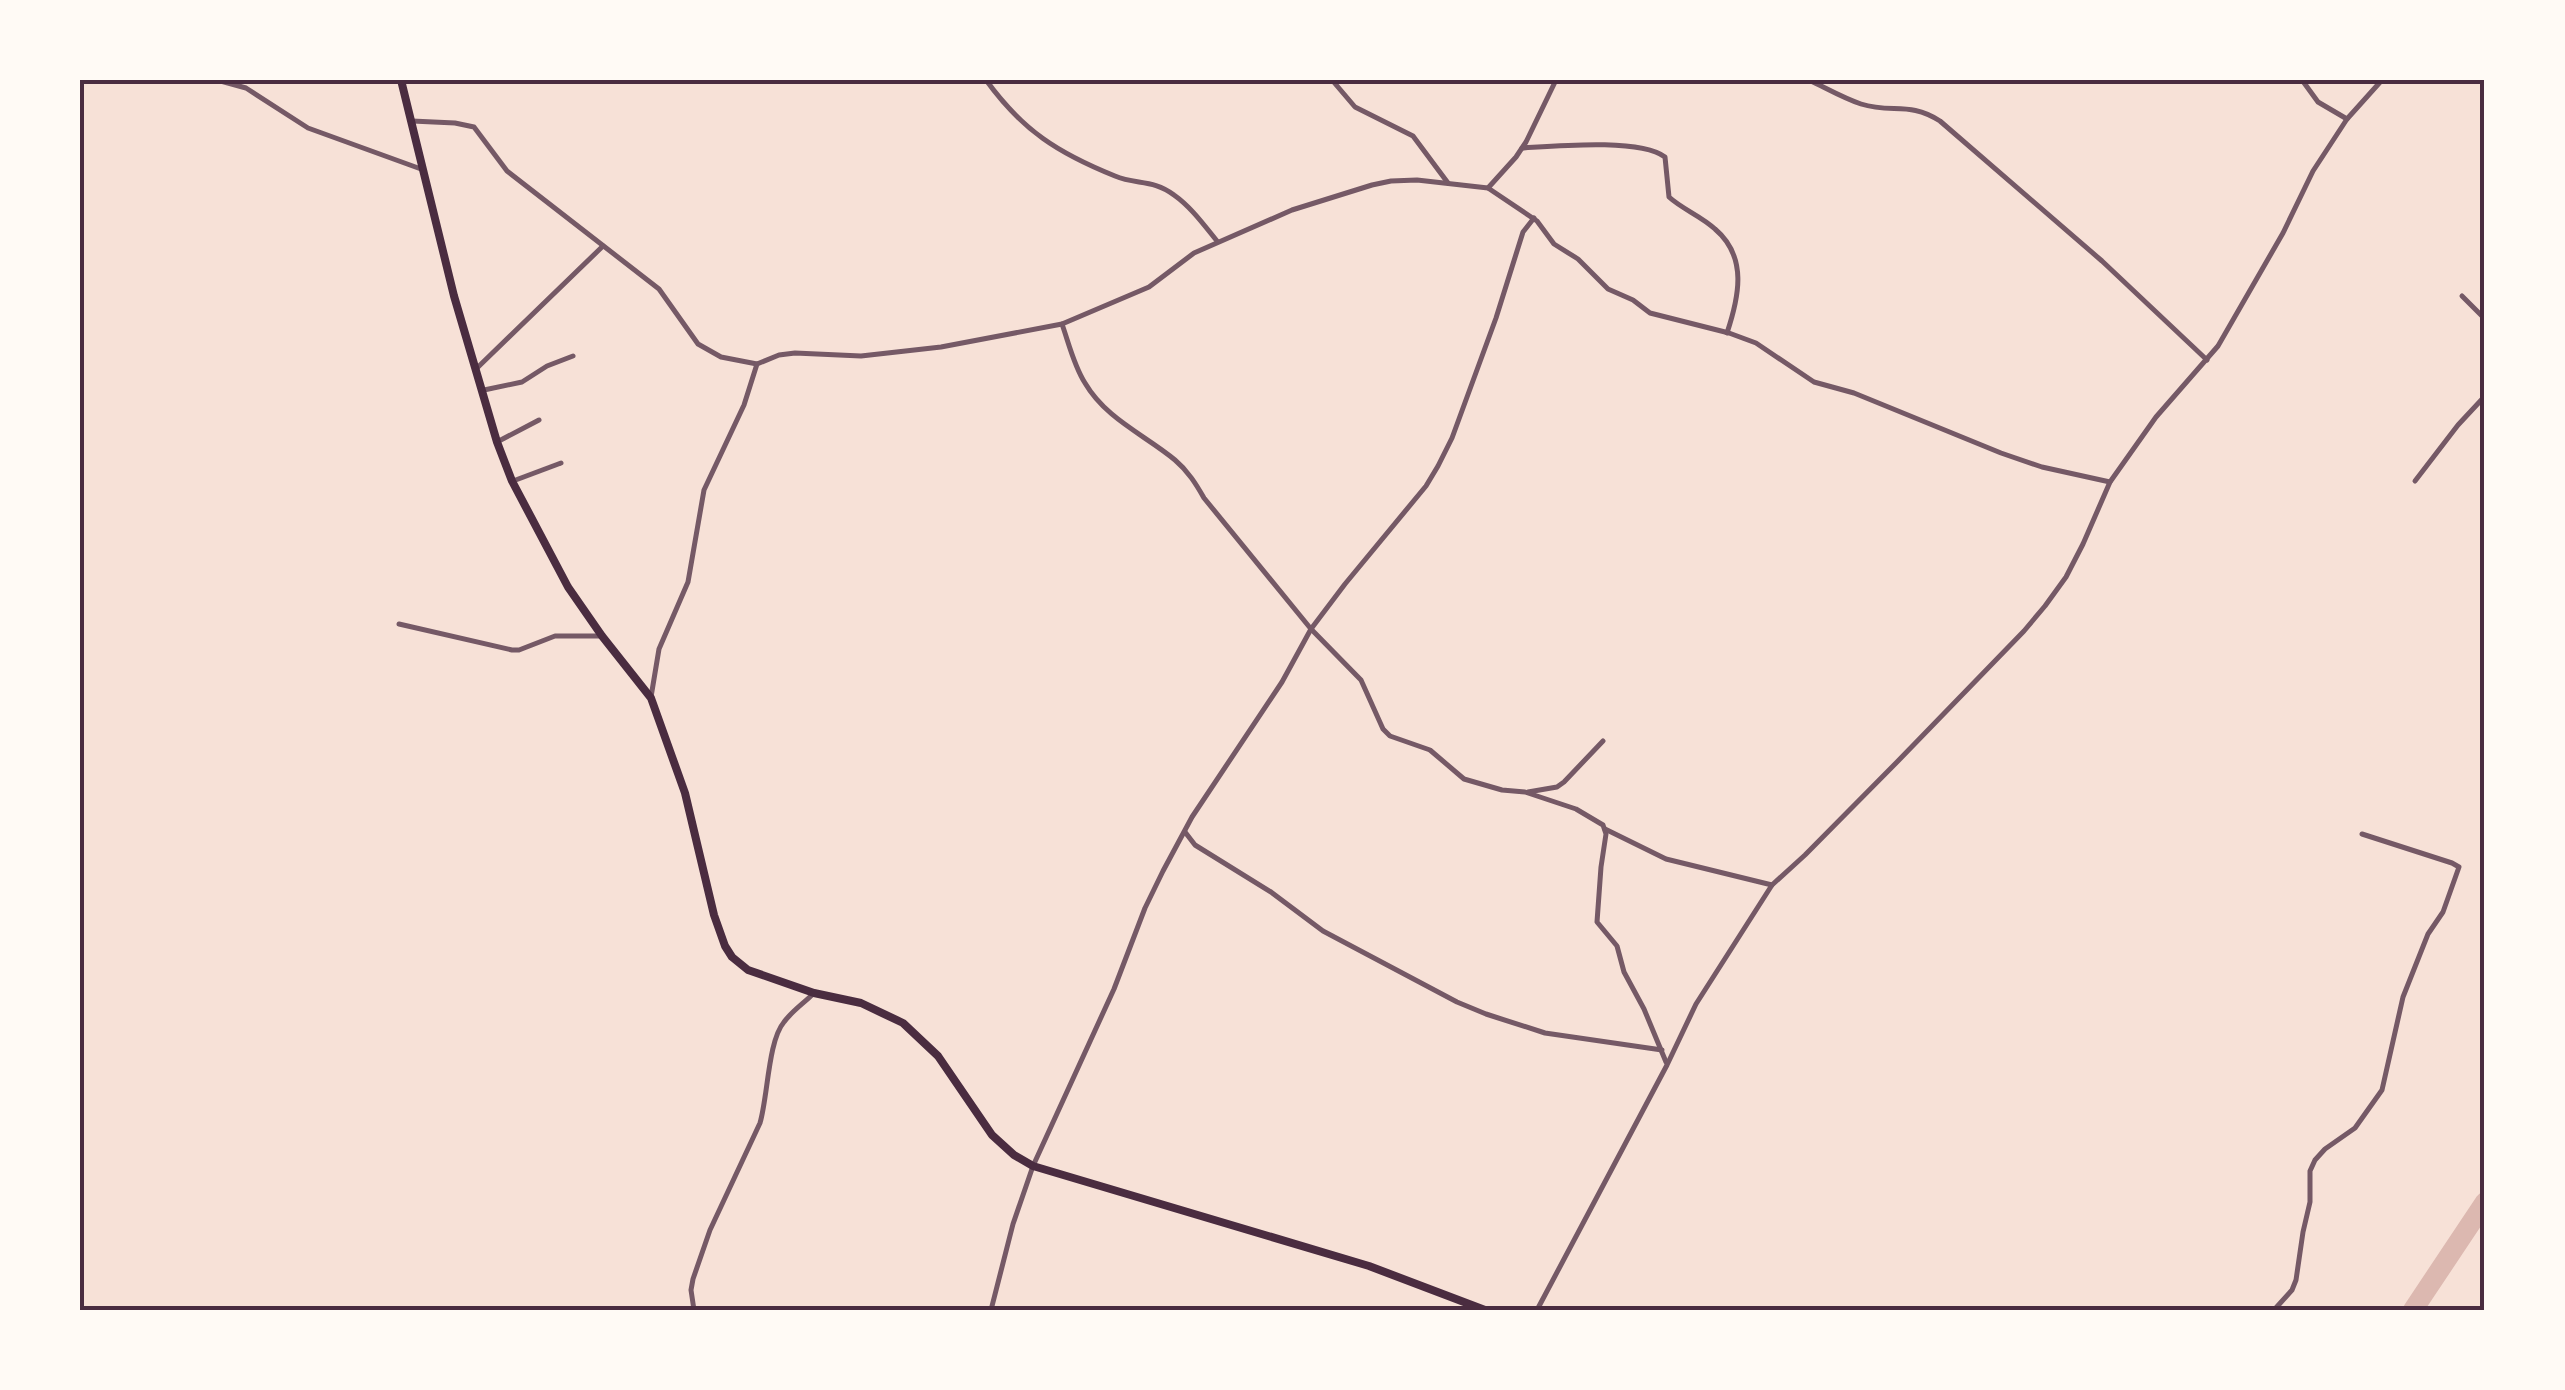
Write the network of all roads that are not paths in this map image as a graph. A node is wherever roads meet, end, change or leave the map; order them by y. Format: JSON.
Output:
{"nodes":[{"id":1,"x":217,"y":80,"type":"edge"},
{"id":2,"x":401,"y":80,"type":"edge"},
{"id":3,"x":986,"y":80,"type":"edge"},
{"id":4,"x":1332,"y":80,"type":"edge"},
{"id":5,"x":1556,"y":80,"type":"edge"},
{"id":6,"x":1808,"y":80,"type":"edge"},
{"id":7,"x":2302,"y":80,"type":"edge"},
{"id":8,"x":2382,"y":80,"type":"edge"},
{"id":9,"x":2347,"y":119,"type":"junction"},
{"id":10,"x":412,"y":121,"type":"junction"},
{"id":11,"x":1522,"y":148,"type":"junction"},
{"id":12,"x":421,"y":169,"type":"junction"},
{"id":13,"x":1448,"y":183,"type":"junction"},
{"id":14,"x":1488,"y":188,"type":"junction"},
{"id":15,"x":1534,"y":218,"type":"junction"},
{"id":16,"x":1217,"y":241,"type":"junction"},
{"id":17,"x":602,"y":246,"type":"junction"},
{"id":18,"x":2462,"y":296,"type":"dead end"},
{"id":19,"x":2485,"y":319,"type":"edge"},
{"id":20,"x":1062,"y":324,"type":"junction"},
{"id":21,"x":1726,"y":333,"type":"junction"},
{"id":22,"x":573,"y":356,"type":"dead end"},
{"id":23,"x":2207,"y":360,"type":"junction"},
{"id":24,"x":757,"y":364,"type":"junction"},
{"id":25,"x":476,"y":369,"type":"junction"},
{"id":26,"x":483,"y":391,"type":"junction"},
{"id":27,"x":2485,"y":396,"type":"edge"},
{"id":28,"x":539,"y":420,"type":"dead end"},
{"id":29,"x":497,"y":442,"type":"junction"},
{"id":30,"x":562,"y":463,"type":"dead end"},
{"id":31,"x":512,"y":481,"type":"junction"},
{"id":32,"x":2415,"y":481,"type":"dead end"},
{"id":33,"x":2110,"y":482,"type":"junction"},
{"id":34,"x":399,"y":624,"type":"dead end"},
{"id":35,"x":1311,"y":629,"type":"junction"},
{"id":36,"x":602,"y":636,"type":"junction"},
{"id":37,"x":651,"y":698,"type":"junction"},
{"id":38,"x":1603,"y":741,"type":"dead end"},
{"id":39,"x":1525,"y":792,"type":"junction"},
{"id":40,"x":1604,"y":825,"type":"junction"},
{"id":41,"x":1185,"y":832,"type":"junction"},
{"id":42,"x":2362,"y":834,"type":"dead end"},
{"id":43,"x":1772,"y":885,"type":"junction"},
{"id":44,"x":814,"y":993,"type":"junction"},
{"id":45,"x":1662,"y":1050,"type":"junction"},
{"id":46,"x":1667,"y":1065,"type":"junction"},
{"id":47,"x":1033,"y":1166,"type":"junction"},
{"id":48,"x":694,"y":1310,"type":"edge"},
{"id":49,"x":991,"y":1310,"type":"edge"},
{"id":50,"x":1485,"y":1310,"type":"edge"},
{"id":51,"x":1536,"y":1310,"type":"edge"},
{"id":52,"x":2274,"y":1310,"type":"edge"}],
"edges":[{"from":1,"to":12,"type":"street"},
{"from":2,"to":10,"type":"main road"},
{"from":3,"to":16,"type":"street"},
{"from":4,"to":13,"type":"street"},
{"from":5,"to":11,"type":"street"},
{"from":6,"to":23,"type":"street"},
{"from":7,"to":9,"type":"street"},
{"from":8,"to":9,"type":"street"},
{"from":9,"to":23,"type":"street"},
{"from":10,"to":12,"type":"main road"},
{"from":10,"to":17,"type":"street"},
{"from":11,"to":14,"type":"street"},
{"from":11,"to":21,"type":"street"},
{"from":12,"to":25,"type":"main road"},
{"from":13,"to":14,"type":"street"},
{"from":13,"to":16,"type":"street"},
{"from":14,"to":15,"type":"street"},
{"from":15,"to":21,"type":"street"},
{"from":15,"to":35,"type":"street"},
{"from":16,"to":20,"type":"street"},
{"from":17,"to":24,"type":"street"},
{"from":17,"to":25,"type":"street"},
{"from":18,"to":19,"type":"street"},
{"from":20,"to":24,"type":"street"},
{"from":20,"to":35,"type":"street"},
{"from":21,"to":33,"type":"street"},
{"from":22,"to":26,"type":"street"},
{"from":23,"to":33,"type":"street"},
{"from":24,"to":37,"type":"street"},
{"from":25,"to":26,"type":"main road"},
{"from":26,"to":29,"type":"main road"},
{"from":27,"to":32,"type":"street"},
{"from":28,"to":29,"type":"street"},
{"from":29,"to":31,"type":"main road"},
{"from":30,"to":31,"type":"street"},
{"from":31,"to":36,"type":"main road"},
{"from":33,"to":43,"type":"street"},
{"from":34,"to":36,"type":"street"},
{"from":35,"to":39,"type":"street"},
{"from":35,"to":41,"type":"street"},
{"from":36,"to":37,"type":"main road"},
{"from":37,"to":44,"type":"main road"},
{"from":38,"to":39,"type":"street"},
{"from":39,"to":40,"type":"street"},
{"from":40,"to":43,"type":"street"},
{"from":40,"to":45,"type":"street"},
{"from":41,"to":45,"type":"street"},
{"from":41,"to":47,"type":"street"},
{"from":42,"to":52,"type":"street"},
{"from":43,"to":46,"type":"street"},
{"from":44,"to":47,"type":"main road"},
{"from":44,"to":48,"type":"street"},
{"from":45,"to":46,"type":"street"},
{"from":46,"to":51,"type":"street"},
{"from":47,"to":49,"type":"street"},
{"from":47,"to":50,"type":"main road"}]}
